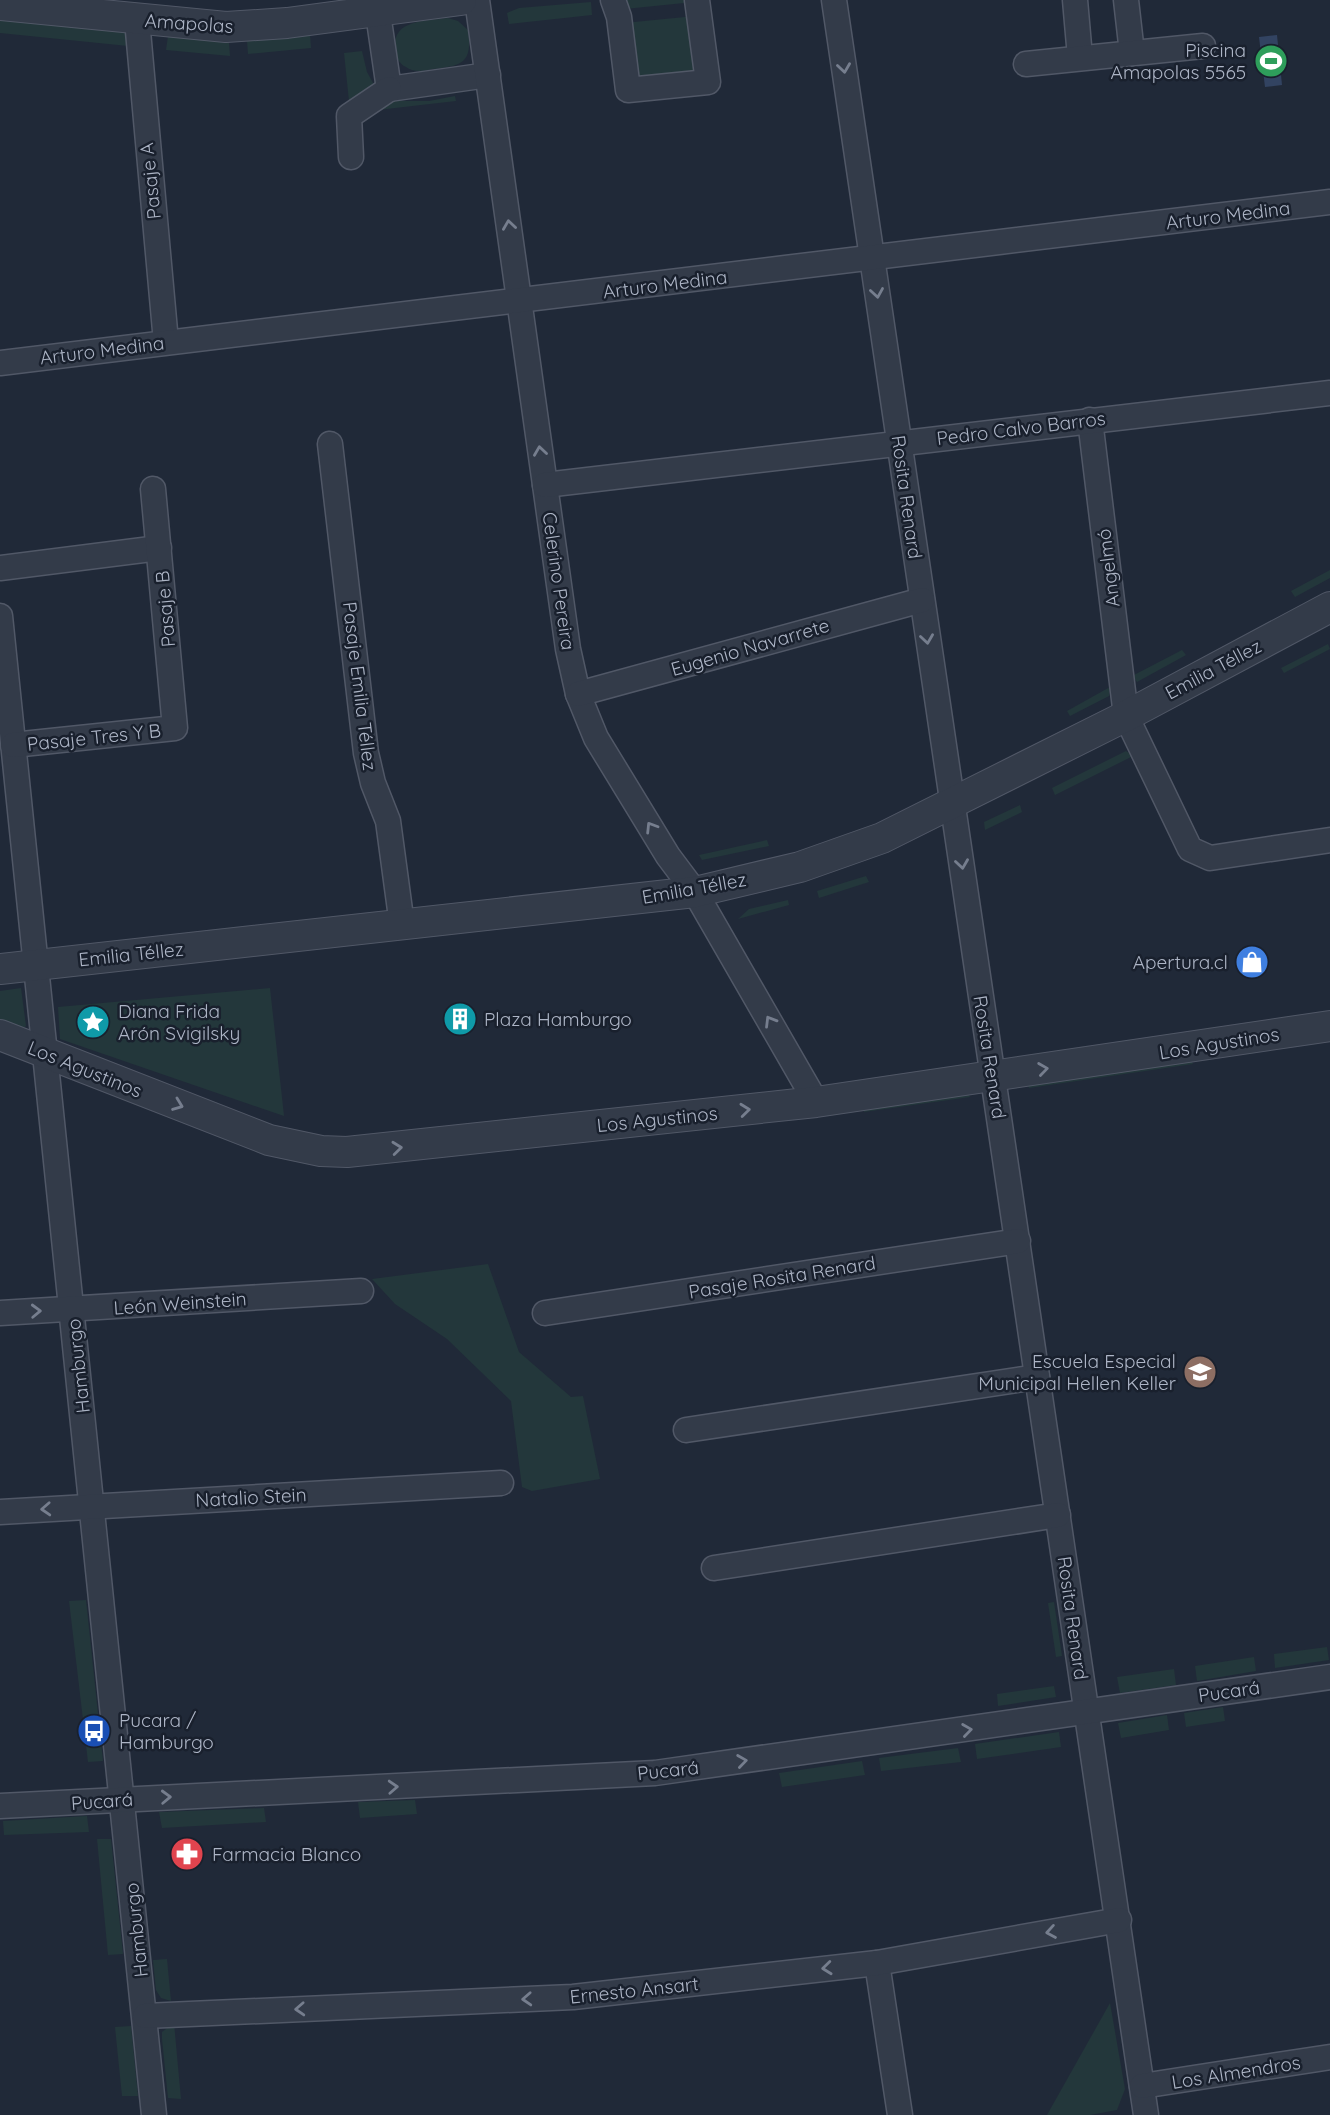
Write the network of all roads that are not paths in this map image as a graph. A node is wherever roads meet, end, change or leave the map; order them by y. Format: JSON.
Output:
{"nodes":[{"id":1,"x":461,"y":0,"type":"edge"},
{"id":2,"x":477,"y":0,"type":"edge"},
{"id":3,"x":613,"y":0,"type":"edge"},
{"id":4,"x":697,"y":0,"type":"edge"},
{"id":5,"x":834,"y":0,"type":"edge"},
{"id":6,"x":1076,"y":0,"type":"edge"},
{"id":7,"x":1126,"y":0,"type":"edge"},
{"id":8,"x":0,"y":5,"type":"edge"},
{"id":9,"x":377,"y":5,"type":"edge"},
{"id":10,"x":137,"y":20,"type":"junction"},
{"id":11,"x":1203,"y":46,"type":"dead end"},
{"id":12,"x":1132,"y":53,"type":"junction"},
{"id":13,"x":1080,"y":57,"type":"junction"},
{"id":14,"x":1026,"y":64,"type":"dead end"},
{"id":15,"x":488,"y":75,"type":"junction"},
{"id":16,"x":389,"y":89,"type":"junction"},
{"id":17,"x":351,"y":157,"type":"dead end"},
{"id":18,"x":1330,"y":202,"type":"edge"},
{"id":19,"x":872,"y":259,"type":"junction"},
{"id":20,"x":520,"y":301,"type":"junction"},
{"id":21,"x":166,"y":342,"type":"junction"},
{"id":22,"x":0,"y":363,"type":"edge"},
{"id":23,"x":1330,"y":393,"type":"edge"},
{"id":24,"x":1090,"y":420,"type":"junction"},
{"id":25,"x":900,"y":443,"type":"junction"},
{"id":26,"x":330,"y":444,"type":"dead end"},
{"id":27,"x":545,"y":485,"type":"junction"},
{"id":28,"x":153,"y":489,"type":"dead end"},
{"id":29,"x":159,"y":548,"type":"junction"},
{"id":30,"x":0,"y":568,"type":"edge"},
{"id":31,"x":922,"y":600,"type":"junction"},
{"id":32,"x":1330,"y":607,"type":"edge"},
{"id":33,"x":0,"y":616,"type":"edge"},
{"id":34,"x":578,"y":694,"type":"junction"},
{"id":35,"x":5,"y":707,"type":"edge"},
{"id":36,"x":1126,"y":716,"type":"junction"},
{"id":37,"x":175,"y":728,"type":"joint"},
{"id":38,"x":13,"y":746,"type":"junction"},
{"id":39,"x":951,"y":804,"type":"junction"},
{"id":40,"x":1330,"y":840,"type":"edge"},
{"id":41,"x":695,"y":892,"type":"junction"},
{"id":42,"x":402,"y":925,"type":"junction"},
{"id":43,"x":36,"y":965,"type":"junction"},
{"id":44,"x":0,"y":969,"type":"edge"},
{"id":45,"x":1330,"y":1026,"type":"edge"},
{"id":46,"x":0,"y":1035,"type":"edge"},
{"id":47,"x":45,"y":1055,"type":"junction"},
{"id":48,"x":993,"y":1076,"type":"junction"},
{"id":49,"x":816,"y":1102,"type":"junction"},
{"id":50,"x":1018,"y":1241,"type":"junction"},
{"id":51,"x":361,"y":1291,"type":"dead end"},
{"id":52,"x":72,"y":1310,"type":"junction"},
{"id":53,"x":0,"y":1313,"type":"edge"},
{"id":54,"x":545,"y":1313,"type":"dead end"},
{"id":55,"x":1037,"y":1377,"type":"junction"},
{"id":56,"x":686,"y":1430,"type":"dead end"},
{"id":57,"x":501,"y":1483,"type":"dead end"},
{"id":58,"x":93,"y":1507,"type":"junction"},
{"id":59,"x":0,"y":1511,"type":"edge"},
{"id":60,"x":1058,"y":1515,"type":"junction"},
{"id":61,"x":714,"y":1568,"type":"dead end"},
{"id":62,"x":1330,"y":1677,"type":"edge"},
{"id":63,"x":1086,"y":1712,"type":"junction"},
{"id":64,"x":123,"y":1799,"type":"junction"},
{"id":65,"x":0,"y":1806,"type":"edge"},
{"id":66,"x":1119,"y":1920,"type":"junction"},
{"id":67,"x":877,"y":1963,"type":"junction"},
{"id":68,"x":145,"y":2016,"type":"junction"},
{"id":69,"x":1330,"y":2057,"type":"edge"},
{"id":70,"x":1142,"y":2087,"type":"junction"},
{"id":71,"x":154,"y":2115,"type":"edge"},
{"id":72,"x":900,"y":2115,"type":"edge"},
{"id":73,"x":1146,"y":2115,"type":"edge"}],
"edges":[{"from":1,"to":9,"type":"street","name":"Amapolas"},
{"from":2,"to":15,"type":"street","name":"Celerino Pereira"},
{"from":3,"to":4,"type":"street"},
{"from":5,"to":19,"type":"street","name":"Rosita Renard","one_way":true},
{"from":6,"to":13,"type":"street"},
{"from":7,"to":12,"type":"street"},
{"from":8,"to":10,"type":"street","name":"Amapolas"},
{"from":9,"to":10,"type":"street","name":"Amapolas"},
{"from":9,"to":16,"type":"street"},
{"from":10,"to":21,"type":"street","name":"Pasaje A"},
{"from":11,"to":12,"type":"street"},
{"from":12,"to":13,"type":"street"},
{"from":13,"to":14,"type":"street"},
{"from":15,"to":16,"type":"street"},
{"from":20,"to":15,"type":"street","name":"Celerino Pereira","one_way":true},
{"from":16,"to":17,"type":"street"},
{"from":18,"to":19,"type":"street","name":"Arturo Medina"},
{"from":19,"to":20,"type":"street","name":"Arturo Medina"},
{"from":19,"to":25,"type":"street","name":"Rosita Renard","one_way":true},
{"from":20,"to":21,"type":"street","name":"Arturo Medina"},
{"from":27,"to":20,"type":"street","name":"Celerino Pereira","one_way":true},
{"from":21,"to":22,"type":"street","name":"Arturo Medina"},
{"from":23,"to":24,"type":"street","name":"Pedro Calvo Barros"},
{"from":24,"to":25,"type":"street","name":"Pedro Calvo Barros"},
{"from":24,"to":36,"type":"street","name":"Angelmó"},
{"from":25,"to":27,"type":"street","name":"Pedro Calvo Barros"},
{"from":25,"to":31,"type":"street","name":"Rosita Renard"},
{"from":26,"to":42,"type":"street","name":"Pasaje Emilia Téllez"},
{"from":27,"to":34,"type":"street","name":"Celerino Pereira"},
{"from":28,"to":29,"type":"street","name":"Pasaje B"},
{"from":29,"to":30,"type":"street"},
{"from":29,"to":37,"type":"street","name":"Pasaje B"},
{"from":31,"to":34,"type":"street","name":"Eugenio Navarrete"},
{"from":31,"to":39,"type":"street","name":"Rosita Renard","one_way":true},
{"from":32,"to":36,"type":"street","name":"Emilia Téllez"},
{"from":33,"to":35,"type":"street","name":"Hamburgo"},
{"from":41,"to":34,"type":"street","name":"Celerino Pereira","one_way":true},
{"from":35,"to":38,"type":"street","name":"Hamburgo"},
{"from":36,"to":39,"type":"street","name":"Emilia Téllez"},
{"from":36,"to":40,"type":"street","name":"Angelmó"},
{"from":37,"to":38,"type":"street","name":"Pasaje Tres Y B"},
{"from":38,"to":43,"type":"street","name":"Hamburgo"},
{"from":39,"to":41,"type":"street","name":"Emilia Téllez"},
{"from":39,"to":48,"type":"street","name":"Rosita Renard","one_way":true},
{"from":41,"to":42,"type":"street","name":"Emilia Téllez"},
{"from":49,"to":41,"type":"street","name":"Celerino Pereira","one_way":true},
{"from":42,"to":43,"type":"street","name":"Emilia Téllez"},
{"from":43,"to":44,"type":"street","name":"Emilia Téllez"},
{"from":43,"to":47,"type":"street","name":"Hamburgo"},
{"from":48,"to":45,"type":"street","name":"Los Agustinos","one_way":true},
{"from":46,"to":47,"type":"street","name":"Los Agustinos"},
{"from":47,"to":49,"type":"street","name":"Los Agustinos","one_way":true},
{"from":47,"to":52,"type":"street","name":"Hamburgo"},
{"from":48,"to":49,"type":"street","name":"Los Agustinos"},
{"from":48,"to":50,"type":"street","name":"Rosita Renard"},
{"from":50,"to":54,"type":"street","name":"Pasaje Rosita Renard"},
{"from":50,"to":55,"type":"street","name":"Rosita Renard"},
{"from":51,"to":52,"type":"street","name":"León Weinstein"},
{"from":53,"to":52,"type":"street","name":"León Weinstein","one_way":true},
{"from":52,"to":58,"type":"street","name":"Hamburgo"},
{"from":55,"to":56,"type":"street"},
{"from":55,"to":60,"type":"street","name":"Rosita Renard"},
{"from":57,"to":58,"type":"street","name":"Natalio Stein"},
{"from":58,"to":59,"type":"street","name":"Natalio Stein","one_way":true},
{"from":58,"to":64,"type":"street","name":"Hamburgo"},
{"from":60,"to":61,"type":"street"},
{"from":60,"to":63,"type":"street","name":"Rosita Renard"},
{"from":62,"to":63,"type":"street","name":"Pucará"},
{"from":64,"to":63,"type":"street","name":"Pucará","one_way":true},
{"from":63,"to":66,"type":"street","name":"Rosita Renard"},
{"from":64,"to":65,"type":"street","name":"Pucará"},
{"from":64,"to":68,"type":"street","name":"Hamburgo"},
{"from":66,"to":67,"type":"street","name":"Ernesto Ansart","one_way":true},
{"from":66,"to":70,"type":"street","name":"Rosita Renard"},
{"from":67,"to":68,"type":"street","name":"Ernesto Ansart","one_way":true},
{"from":67,"to":72,"type":"street"},
{"from":68,"to":71,"type":"street","name":"Hamburgo"},
{"from":69,"to":70,"type":"street","name":"Los Almendros"},
{"from":70,"to":73,"type":"street","name":"Rosita Renard"}]}
